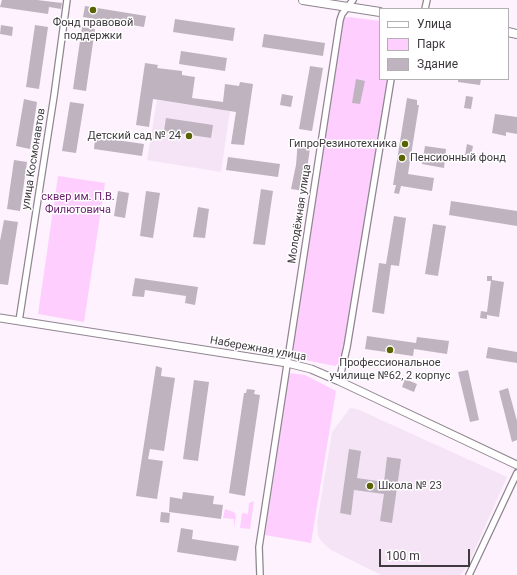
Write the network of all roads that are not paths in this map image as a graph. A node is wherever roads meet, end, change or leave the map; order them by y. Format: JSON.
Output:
{"nodes":[{"id":1,"x":66,"y":0,"type":"edge"},
{"id":2,"x":303,"y":0,"type":"edge"},
{"id":3,"x":351,"y":3,"type":"edge"},
{"id":4,"x":379,"y":12,"type":"edge"},
{"id":5,"x":391,"y":80,"type":"edge"},
{"id":6,"x":0,"y":318,"type":"edge"},
{"id":7,"x":19,"y":321,"type":"junction"},
{"id":8,"x":287,"y":363,"type":"junction"},
{"id":9,"x":339,"y":381,"type":"junction"},
{"id":10,"x":517,"y":465,"type":"edge"},
{"id":11,"x":517,"y":473,"type":"edge"},
{"id":12,"x":260,"y":575,"type":"edge"},
{"id":13,"x":469,"y":575,"type":"edge"}],
"edges":[{"from":1,"to":7,"type":"street","name":"улица Космонавтов"},
{"from":2,"to":3,"type":"main road"},
{"from":3,"to":4,"type":"main road"},
{"from":3,"to":8,"type":"street","name":"Молодёжная улица"},
{"from":5,"to":9,"type":"street"},
{"from":6,"to":7,"type":"street","name":"Набережная улица"},
{"from":7,"to":8,"type":"street","name":"Набережная улица"},
{"from":8,"to":9,"type":"street","name":"Набережная улица"},
{"from":8,"to":12,"type":"street","name":"Молодёжная улица"},
{"from":9,"to":10,"type":"street","name":"Набережная улица"},
{"from":11,"to":13,"type":"street"}]}
